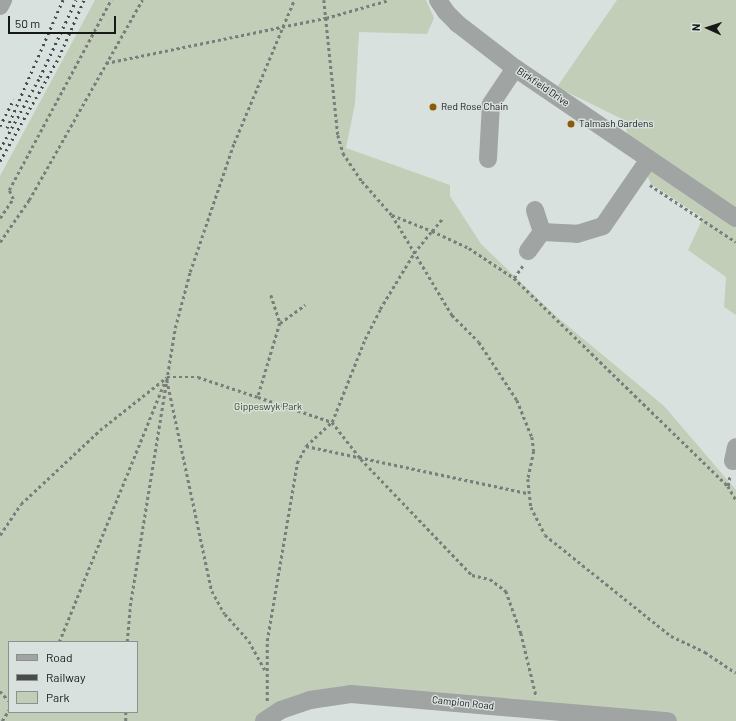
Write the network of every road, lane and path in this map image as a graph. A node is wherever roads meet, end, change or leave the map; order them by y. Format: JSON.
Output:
{"nodes":[{"id":1,"x":3,"y":0,"type":"edge"},
{"id":2,"x":112,"y":0,"type":"edge"},
{"id":3,"x":142,"y":0,"type":"edge"},
{"id":4,"x":294,"y":0,"type":"edge"},
{"id":5,"x":324,"y":0,"type":"edge"},
{"id":6,"x":389,"y":0,"type":"edge"},
{"id":7,"x":438,"y":0,"type":"edge"},
{"id":8,"x":0,"y":6,"type":"edge"},
{"id":9,"x":326,"y":18,"type":"junction"},
{"id":10,"x":282,"y":26,"type":"junction"},
{"id":11,"x":106,"y":63,"type":"junction"},
{"id":12,"x":515,"y":68,"type":"junction"},
{"id":13,"x":488,"y":159,"type":"dead end"},
{"id":14,"x":649,"y":159,"type":"junction"},
{"id":15,"x":638,"y":178,"type":"junction"},
{"id":16,"x":535,"y":210,"type":"dead end"},
{"id":17,"x":392,"y":215,"type":"junction"},
{"id":18,"x":0,"y":218,"type":"edge"},
{"id":19,"x":443,"y":218,"type":"dead end"},
{"id":20,"x":736,"y":218,"type":"edge"},
{"id":21,"x":432,"y":231,"type":"junction"},
{"id":22,"x":542,"y":232,"type":"junction"},
{"id":23,"x":0,"y":242,"type":"edge"},
{"id":24,"x":736,"y":242,"type":"edge"},
{"id":25,"x":528,"y":251,"type":"dead end"},
{"id":26,"x":414,"y":253,"type":"junction"},
{"id":27,"x":271,"y":295,"type":"dead end"},
{"id":28,"x":305,"y":305,"type":"dead end"},
{"id":29,"x":280,"y":323,"type":"junction"},
{"id":30,"x":167,"y":377,"type":"junction"},
{"id":31,"x":258,"y":397,"type":"junction"},
{"id":32,"x":332,"y":422,"type":"junction"},
{"id":33,"x":306,"y":446,"type":"junction"},
{"id":34,"x":361,"y":459,"type":"junction"},
{"id":35,"x":528,"y":493,"type":"junction"},
{"id":36,"x":736,"y":500,"type":"edge"},
{"id":37,"x":0,"y":535,"type":"edge"},
{"id":38,"x":59,"y":641,"type":"edge"},
{"id":39,"x":127,"y":641,"type":"edge"},
{"id":40,"x":265,"y":671,"type":"junction"},
{"id":41,"x":736,"y":673,"type":"edge"},
{"id":42,"x":0,"y":692,"type":"edge"},
{"id":43,"x":8,"y":699,"type":"edge"},
{"id":44,"x":540,"y":710,"type":"junction"},
{"id":45,"x":8,"y":712,"type":"edge"},
{"id":46,"x":608,"y":718,"type":"edge"},
{"id":47,"x":266,"y":719,"type":"edge"},
{"id":48,"x":2,"y":721,"type":"edge"},
{"id":49,"x":668,"y":721,"type":"edge"}],
"edges":[{"from":1,"to":8,"type":"street"},
{"from":2,"to":18,"type":"path"},
{"from":3,"to":11,"type":"path"},
{"from":4,"to":10,"type":"path"},
{"from":5,"to":9,"type":"path"},
{"from":6,"to":9,"type":"path"},
{"from":7,"to":12,"type":"street","name":"Birkfield Drive"},
{"from":9,"to":10,"type":"path"},
{"from":9,"to":17,"type":"path"},
{"from":10,"to":11,"type":"path"},
{"from":10,"to":30,"type":"path"},
{"from":11,"to":23,"type":"path"},
{"from":12,"to":13,"type":"street"},
{"from":12,"to":14,"type":"street","name":"Birkfield Drive"},
{"from":14,"to":15,"type":"street"},
{"from":14,"to":20,"type":"street","name":"Birkfield Drive"},
{"from":15,"to":22,"type":"street"},
{"from":15,"to":24,"type":"path"},
{"from":16,"to":22,"type":"street"},
{"from":17,"to":21,"type":"path"},
{"from":17,"to":26,"type":"path"},
{"from":19,"to":21,"type":"path"},
{"from":21,"to":26,"type":"path"},
{"from":21,"to":36,"type":"path"},
{"from":22,"to":25,"type":"street"},
{"from":26,"to":32,"type":"path"},
{"from":26,"to":35,"type":"path"},
{"from":27,"to":29,"type":"path"},
{"from":28,"to":29,"type":"path"},
{"from":29,"to":31,"type":"path"},
{"from":30,"to":31,"type":"path"},
{"from":30,"to":37,"type":"path"},
{"from":30,"to":38,"type":"path"},
{"from":30,"to":39,"type":"path"},
{"from":30,"to":40,"type":"path"},
{"from":31,"to":32,"type":"path"},
{"from":32,"to":33,"type":"path"},
{"from":32,"to":34,"type":"path"},
{"from":33,"to":34,"type":"path"},
{"from":33,"to":40,"type":"path"},
{"from":34,"to":35,"type":"path"},
{"from":34,"to":44,"type":"path"},
{"from":35,"to":41,"type":"path"},
{"from":40,"to":47,"type":"path"},
{"from":42,"to":43,"type":"path"},
{"from":44,"to":46,"type":"street","name":"Campion Road"},
{"from":44,"to":47,"type":"street","name":"Campion Road"},
{"from":45,"to":48,"type":"path"},
{"from":46,"to":49,"type":"street","name":"Campion Road"}]}
